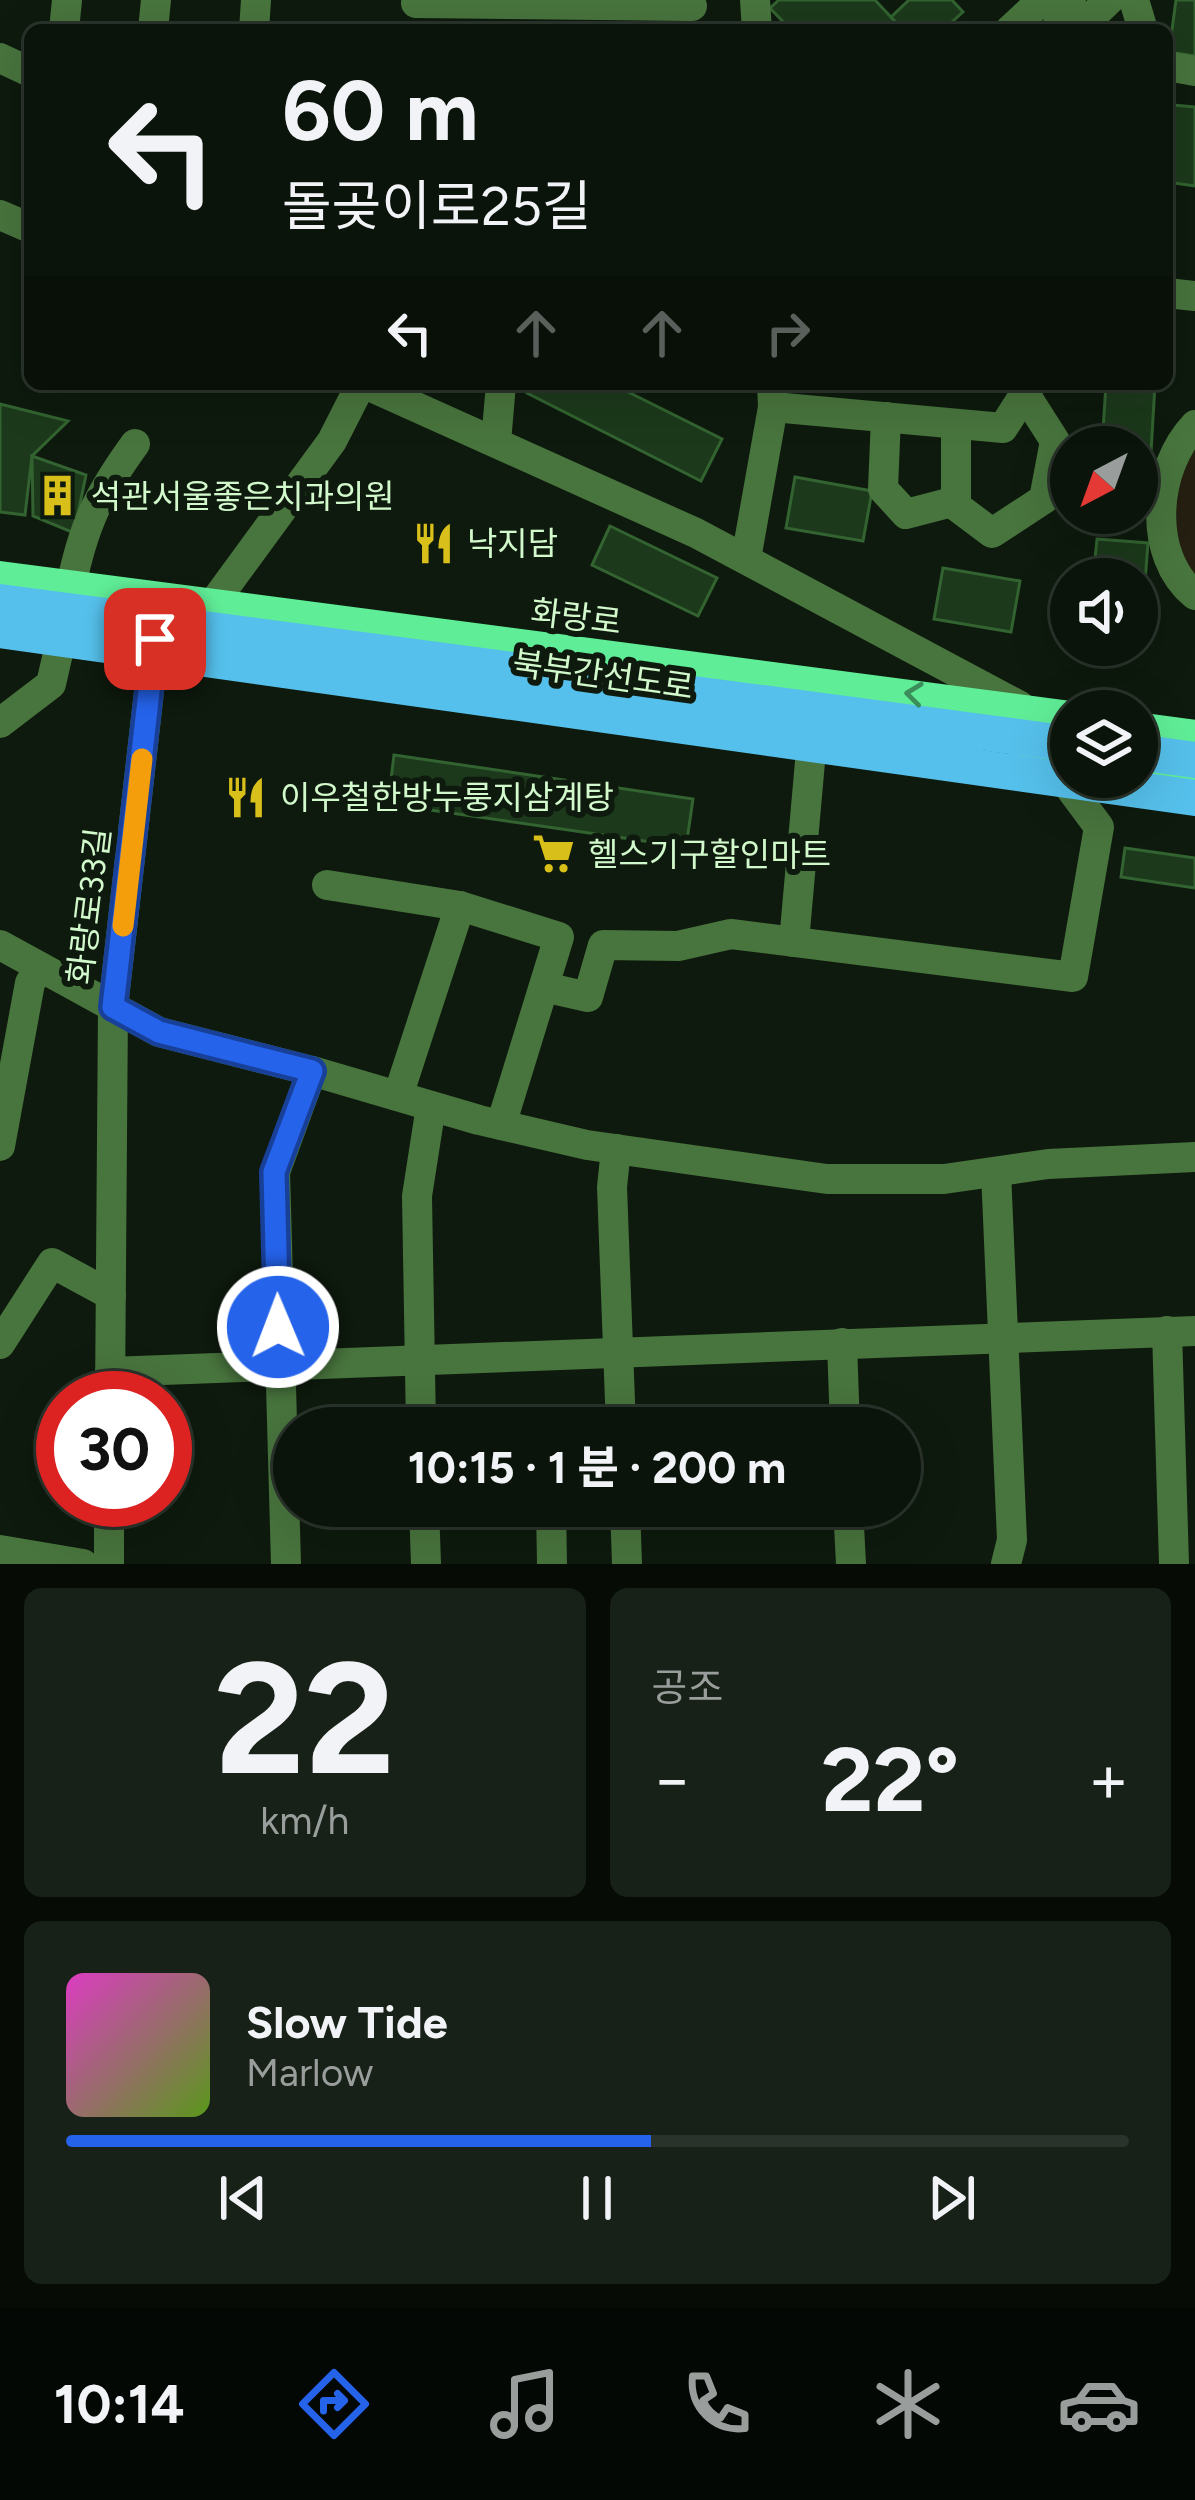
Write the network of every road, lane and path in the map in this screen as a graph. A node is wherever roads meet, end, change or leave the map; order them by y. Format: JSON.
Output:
{"nodes":[{"id":1,"x":1042,"y":0,"type":"edge"},
{"id":2,"x":1109,"y":0,"type":"edge"},
{"id":3,"x":415,"y":11,"type":"edge"},
{"id":4,"x":590,"y":12,"type":"edge"},
{"id":5,"x":693,"y":12,"type":"edge"},
{"id":6,"x":1016,"y":24,"type":"edge"},
{"id":7,"x":1084,"y":24,"type":"edge"},
{"id":8,"x":360,"y":390,"type":"edge"},
{"id":9,"x":377,"y":390,"type":"edge"},
{"id":10,"x":501,"y":390,"type":"edge"},
{"id":11,"x":1027,"y":390,"type":"edge"},
{"id":12,"x":1029,"y":390,"type":"edge"},
{"id":13,"x":772,"y":395,"type":"edge"},
{"id":14,"x":886,"y":417,"type":"junction"},
{"id":15,"x":956,"y":424,"type":"junction"},
{"id":16,"x":1195,"y":425,"type":"edge"},
{"id":17,"x":1050,"y":431,"type":"edge"},
{"id":18,"x":496,"y":442,"type":"junction"},
{"id":19,"x":135,"y":444,"type":"dead end"},
{"id":20,"x":1158,"y":490,"type":"edge"},
{"id":21,"x":1050,"y":495,"type":"edge"},
{"id":22,"x":956,"y":501,"type":"junction"},
{"id":23,"x":1158,"y":530,"type":"edge"},
{"id":24,"x":746,"y":560,"type":"junction"},
{"id":25,"x":0,"y":576,"type":"edge"},
{"id":26,"x":71,"y":586,"type":"junction"},
{"id":27,"x":1195,"y":595,"type":"edge"},
{"id":28,"x":0,"y":602,"type":"edge"},
{"id":29,"x":212,"y":605,"type":"junction"},
{"id":30,"x":0,"y":619,"type":"edge"},
{"id":31,"x":64,"y":627,"type":"junction"},
{"id":32,"x":0,"y":630,"type":"edge"},
{"id":33,"x":155,"y":639,"type":"junction"},
{"id":34,"x":1020,"y":706,"type":"junction"},
{"id":35,"x":0,"y":723,"type":"edge"},
{"id":36,"x":813,"y":728,"type":"junction"},
{"id":37,"x":1050,"y":728,"type":"edge"},
{"id":38,"x":1158,"y":731,"type":"edge"},
{"id":39,"x":1195,"y":735,"type":"edge"},
{"id":40,"x":1050,"y":738,"type":"edge"},
{"id":41,"x":1050,"y":739,"type":"edge"},
{"id":42,"x":1158,"y":755,"type":"edge"},
{"id":43,"x":1195,"y":760,"type":"edge"},
{"id":44,"x":1158,"y":774,"type":"edge"},
{"id":45,"x":1195,"y":778,"type":"edge"},
{"id":46,"x":1089,"y":798,"type":"edge"},
{"id":47,"x":1195,"y":798,"type":"edge"},
{"id":48,"x":327,"y":885,"type":"dead end"},
{"id":49,"x":460,"y":906,"type":"junction"},
{"id":50,"x":794,"y":942,"type":"junction"},
{"id":51,"x":0,"y":945,"type":"edge"},
{"id":52,"x":40,"y":967,"type":"junction"},
{"id":53,"x":544,"y":987,"type":"junction"},
{"id":54,"x":113,"y":1007,"type":"junction"},
{"id":55,"x":312,"y":1071,"type":"junction"},
{"id":56,"x":398,"y":1096,"type":"junction"},
{"id":57,"x":431,"y":1106,"type":"junction"},
{"id":58,"x":501,"y":1125,"type":"junction"},
{"id":59,"x":0,"y":1147,"type":"edge"},
{"id":60,"x":616,"y":1149,"type":"junction"},
{"id":61,"x":1195,"y":1157,"type":"edge"},
{"id":62,"x":996,"y":1172,"type":"junction"},
{"id":63,"x":111,"y":1295,"type":"junction"},
{"id":64,"x":1181,"y":1331,"type":"edge"},
{"id":65,"x":1003,"y":1336,"type":"junction"},
{"id":66,"x":842,"y":1343,"type":"junction"},
{"id":67,"x":0,"y":1344,"type":"edge"},
{"id":68,"x":616,"y":1352,"type":"junction"},
{"id":69,"x":419,"y":1361,"type":"junction"},
{"id":70,"x":279,"y":1366,"type":"junction"},
{"id":71,"x":110,"y":1371,"type":"edge"},
{"id":72,"x":192,"y":1376,"type":"edge"},
{"id":73,"x":420,"y":1407,"type":"edge"},
{"id":74,"x":620,"y":1407,"type":"edge"},
{"id":75,"x":844,"y":1407,"type":"edge"},
{"id":76,"x":109,"y":1527,"type":"edge"},
{"id":77,"x":425,"y":1527,"type":"edge"},
{"id":78,"x":551,"y":1527,"type":"edge"},
{"id":79,"x":626,"y":1527,"type":"edge"},
{"id":80,"x":849,"y":1527,"type":"edge"},
{"id":81,"x":0,"y":1550,"type":"edge"},
{"id":82,"x":83,"y":1564,"type":"edge"},
{"id":83,"x":109,"y":1564,"type":"edge"},
{"id":84,"x":286,"y":1564,"type":"edge"},
{"id":85,"x":426,"y":1564,"type":"edge"},
{"id":86,"x":552,"y":1564,"type":"edge"},
{"id":87,"x":627,"y":1564,"type":"edge"},
{"id":88,"x":851,"y":1564,"type":"edge"},
{"id":89,"x":1006,"y":1564,"type":"edge"},
{"id":90,"x":1174,"y":1564,"type":"edge"}],
"edges":[{"from":1,"to":6,"type":"street"},
{"from":2,"to":7,"type":"street"},
{"from":3,"to":4,"type":"street"},
{"from":4,"to":5,"type":"street"},
{"from":8,"to":29,"type":"street"},
{"from":9,"to":18,"type":"street"},
{"from":10,"to":18,"type":"street"},
{"from":11,"to":15,"type":"street"},
{"from":12,"to":17,"type":"street"},
{"from":13,"to":14,"type":"street"},
{"from":13,"to":24,"type":"street"},
{"from":14,"to":15,"type":"street"},
{"from":14,"to":22,"type":"street"},
{"from":15,"to":22,"type":"street"},
{"from":16,"to":20,"type":"street"},
{"from":18,"to":24,"type":"street"},
{"from":19,"to":26,"type":"street"},
{"from":21,"to":22,"type":"street"},
{"from":23,"to":27,"type":"street"},
{"from":24,"to":34,"type":"street"},
{"from":25,"to":26,"type":"main road","name":"화랑로"},
{"from":26,"to":29,"type":"main road","name":"화랑로"},
{"from":28,"to":40,"type":"highway","name":"북부간선도로"},
{"from":34,"to":29,"type":"main road","name":"화랑로","one_way":true},
{"from":30,"to":31,"type":"main road"},
{"from":31,"to":33,"type":"main road"},
{"from":31,"to":35,"type":"street"},
{"from":32,"to":47,"type":"highway","name":"북부간선도로","bridge":true},
{"from":33,"to":36,"type":"main road"},
{"from":33,"to":54,"type":"street","name":"화랑로33길"},
{"from":34,"to":37,"type":"main road","name":"화랑로"},
{"from":36,"to":41,"type":"main road"},
{"from":36,"to":50,"type":"street"},
{"from":38,"to":39,"type":"main road"},
{"from":42,"to":43,"type":"highway"},
{"from":44,"to":45,"type":"main road"},
{"from":46,"to":50,"type":"street"},
{"from":48,"to":49,"type":"street"},
{"from":49,"to":53,"type":"street"},
{"from":49,"to":56,"type":"street"},
{"from":50,"to":53,"type":"street"},
{"from":51,"to":52,"type":"street"},
{"from":52,"to":54,"type":"street"},
{"from":52,"to":59,"type":"street"},
{"from":53,"to":58,"type":"street"},
{"from":54,"to":55,"type":"street"},
{"from":54,"to":63,"type":"street","name":"화랑로33길"},
{"from":55,"to":56,"type":"street"},
{"from":55,"to":70,"type":"street"},
{"from":56,"to":57,"type":"street"},
{"from":57,"to":58,"type":"street"},
{"from":57,"to":69,"type":"street"},
{"from":58,"to":60,"type":"street"},
{"from":60,"to":62,"type":"street"},
{"from":60,"to":68,"type":"street"},
{"from":61,"to":62,"type":"street"},
{"from":62,"to":65,"type":"street"},
{"from":63,"to":67,"type":"street"},
{"from":63,"to":71,"type":"street","name":"화랑로33길"},
{"from":64,"to":65,"type":"street"},
{"from":64,"to":90,"type":"street"},
{"from":65,"to":66,"type":"street"},
{"from":65,"to":89,"type":"street"},
{"from":66,"to":68,"type":"street"},
{"from":66,"to":75,"type":"street"},
{"from":68,"to":69,"type":"street"},
{"from":68,"to":74,"type":"street"},
{"from":69,"to":70,"type":"street"},
{"from":69,"to":73,"type":"street"},
{"from":70,"to":72,"type":"street"},
{"from":70,"to":84,"type":"street"},
{"from":76,"to":83,"type":"street"},
{"from":77,"to":85,"type":"street"},
{"from":78,"to":86,"type":"street"},
{"from":79,"to":87,"type":"street"},
{"from":80,"to":88,"type":"street"},
{"from":81,"to":82,"type":"street"}]}
